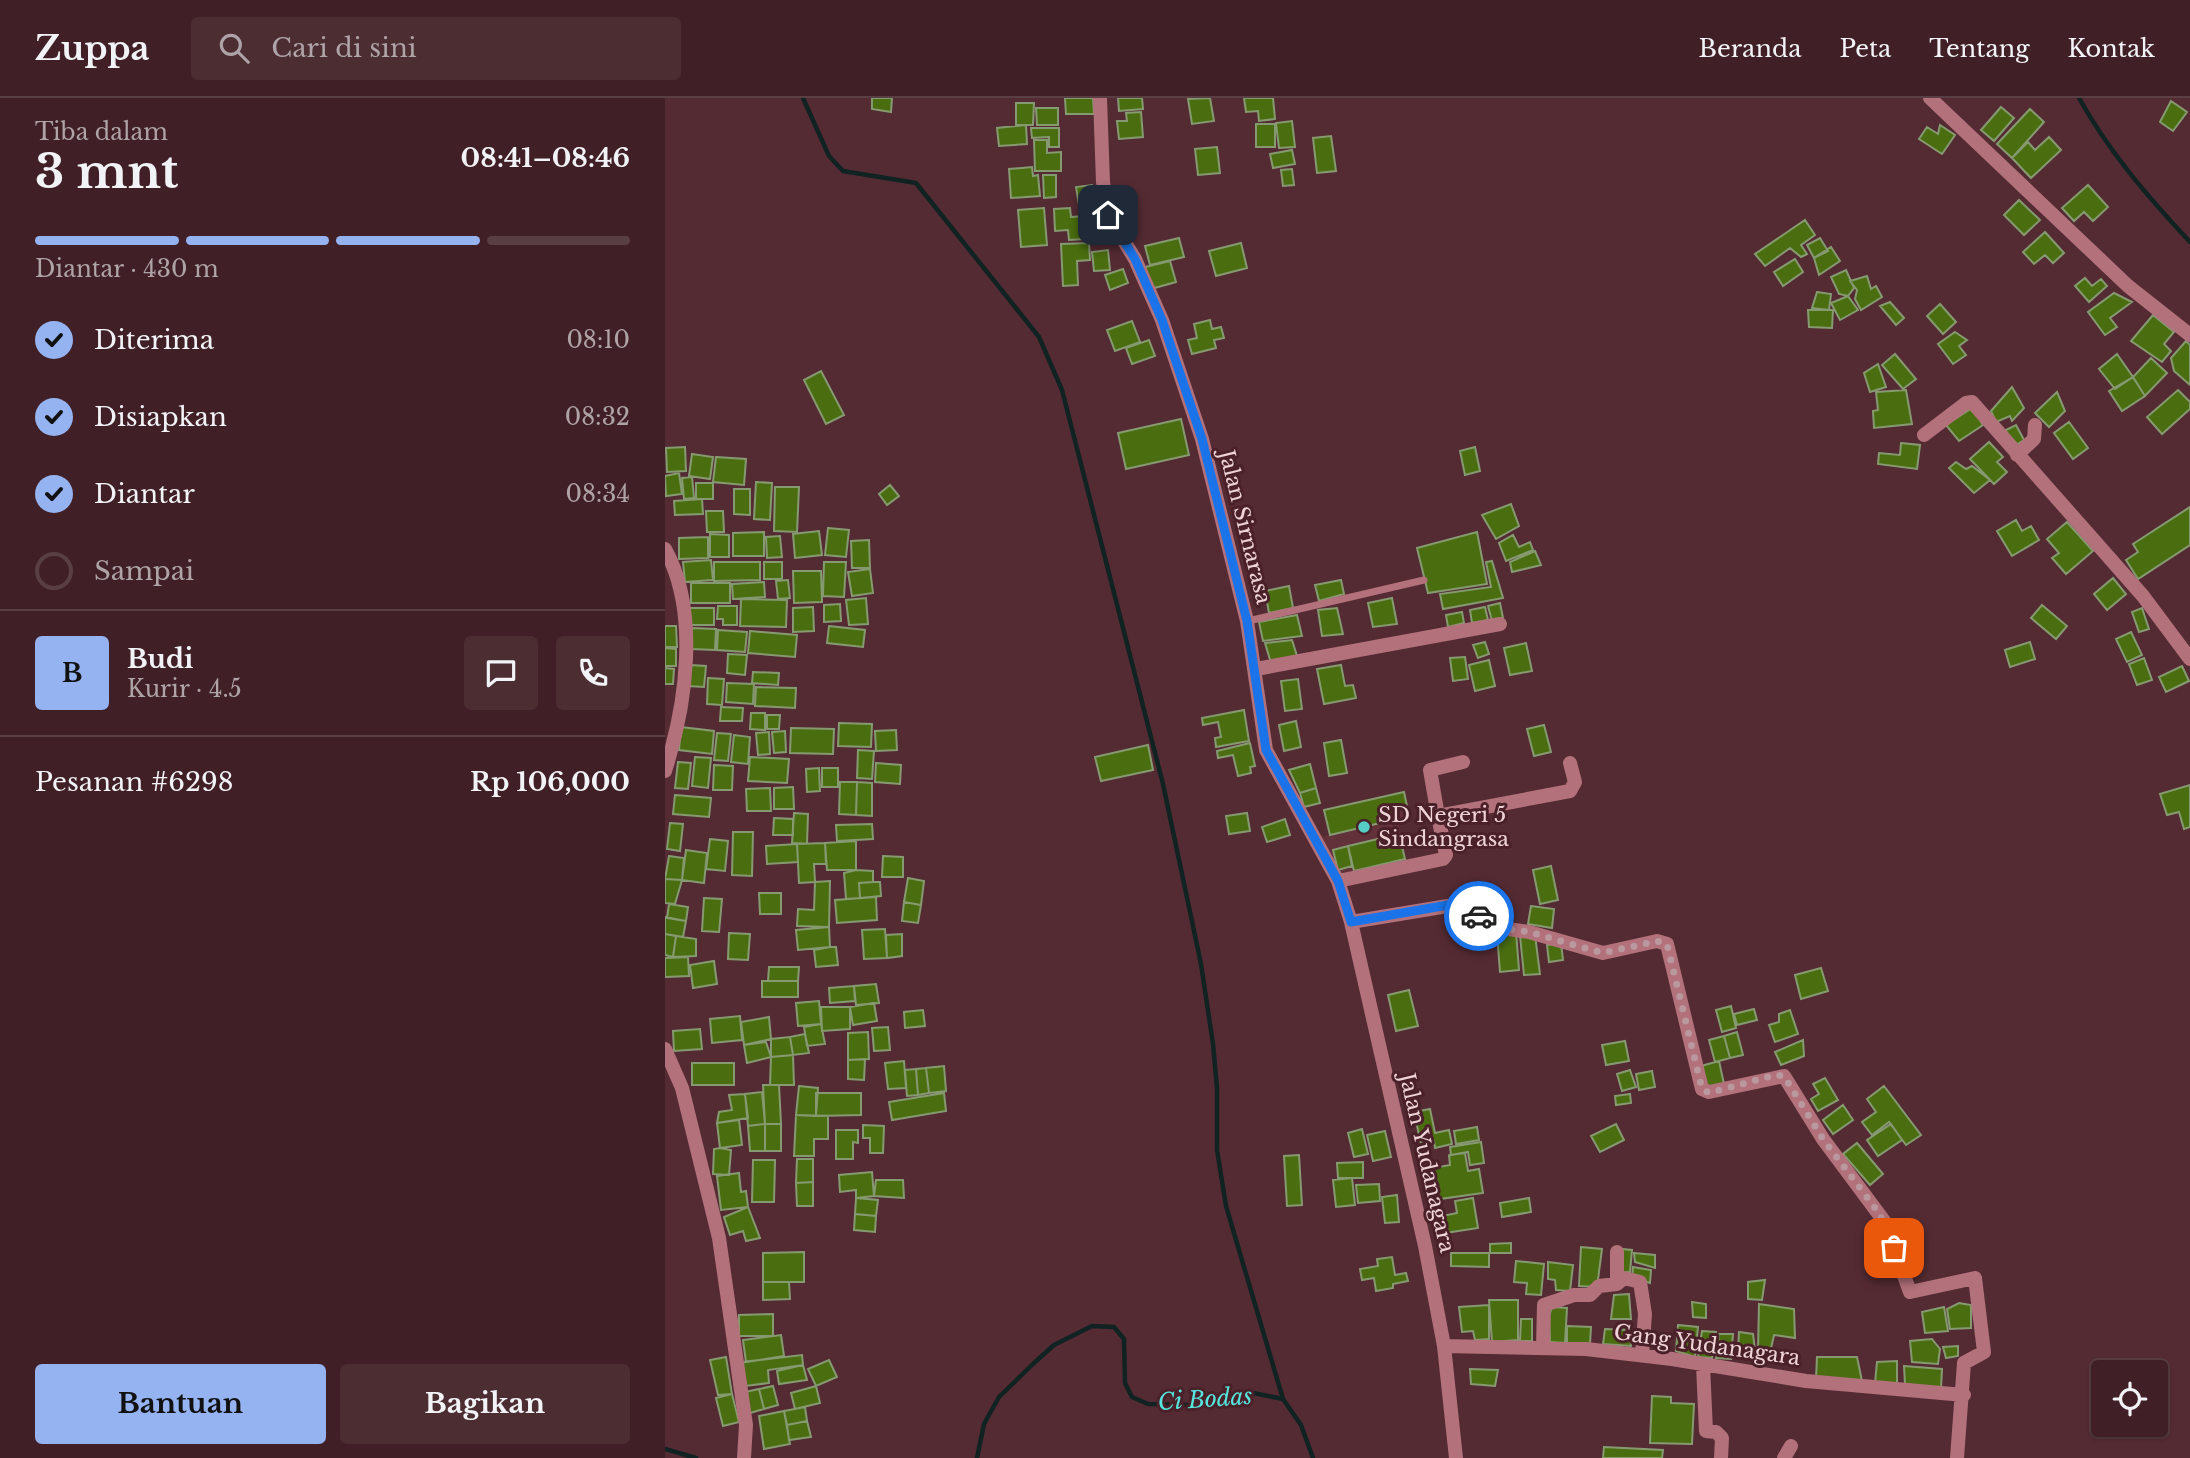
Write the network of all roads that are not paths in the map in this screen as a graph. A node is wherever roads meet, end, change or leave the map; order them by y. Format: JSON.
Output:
{"nodes":[{"id":1,"x":1100,"y":98,"type":"edge"},
{"id":2,"x":1930,"y":98,"type":"edge"},
{"id":3,"x":2190,"y":335,"type":"edge"},
{"id":4,"x":2035,"y":425,"type":"dead end"},
{"id":5,"x":1924,"y":435,"type":"dead end"},
{"id":6,"x":2017,"y":455,"type":"junction"},
{"id":7,"x":665,"y":549,"type":"edge"},
{"id":8,"x":1424,"y":580,"type":"dead end"},
{"id":9,"x":1247,"y":621,"type":"junction"},
{"id":10,"x":1500,"y":624,"type":"dead end"},
{"id":11,"x":2190,"y":659,"type":"edge"},
{"id":12,"x":1257,"y":669,"type":"junction"},
{"id":13,"x":1464,"y":762,"type":"dead end"},
{"id":14,"x":1570,"y":763,"type":"dead end"},
{"id":15,"x":665,"y":771,"type":"edge"},
{"id":16,"x":1438,"y":816,"type":"junction"},
{"id":17,"x":1338,"y":881,"type":"junction"},
{"id":18,"x":1351,"y":922,"type":"junction"},
{"id":19,"x":665,"y":1049,"type":"edge"},
{"id":20,"x":1617,"y":1252,"type":"dead end"},
{"id":21,"x":1617,"y":1284,"type":"junction"},
{"id":22,"x":1444,"y":1346,"type":"junction"},
{"id":23,"x":1543,"y":1348,"type":"junction"},
{"id":24,"x":1642,"y":1355,"type":"junction"},
{"id":25,"x":1703,"y":1365,"type":"junction"},
{"id":26,"x":1964,"y":1395,"type":"junction"},
{"id":27,"x":744,"y":1455,"type":"edge"},
{"id":28,"x":1457,"y":1458,"type":"edge"},
{"id":29,"x":1721,"y":1458,"type":"edge"},
{"id":30,"x":1957,"y":1458,"type":"edge"}],
"edges":[{"from":1,"to":9,"type":"street","name":"Jalan Sirnarasa"},
{"from":2,"to":3,"type":"street"},
{"from":4,"to":6,"type":"street"},
{"from":5,"to":6,"type":"street"},
{"from":6,"to":11,"type":"street"},
{"from":7,"to":15,"type":"street"},
{"from":8,"to":9,"type":"lane"},
{"from":9,"to":12,"type":"street","name":"Jalan Sirnarasa"},
{"from":10,"to":12,"type":"street"},
{"from":12,"to":17,"type":"street","name":"Jalan Sirnarasa"},
{"from":13,"to":16,"type":"street"},
{"from":14,"to":16,"type":"street"},
{"from":16,"to":17,"type":"street"},
{"from":17,"to":18,"type":"street","name":"Jalan Yudanagara"},
{"from":18,"to":22,"type":"street","name":"Jalan Yudanagara"},
{"from":18,"to":26,"type":"street"},
{"from":19,"to":27,"type":"street"},
{"from":20,"to":21,"type":"street"},
{"from":21,"to":23,"type":"street"},
{"from":21,"to":24,"type":"street"},
{"from":22,"to":23,"type":"street","name":"Gang Yudanagara"},
{"from":22,"to":28,"type":"street","name":"Jalan Yudanagara"},
{"from":23,"to":24,"type":"street","name":"Gang Yudanagara"},
{"from":24,"to":25,"type":"street","name":"Gang Yudanagara"},
{"from":25,"to":26,"type":"street","name":"Gang Yudanagara"},
{"from":25,"to":29,"type":"street"},
{"from":26,"to":30,"type":"street"}]}
